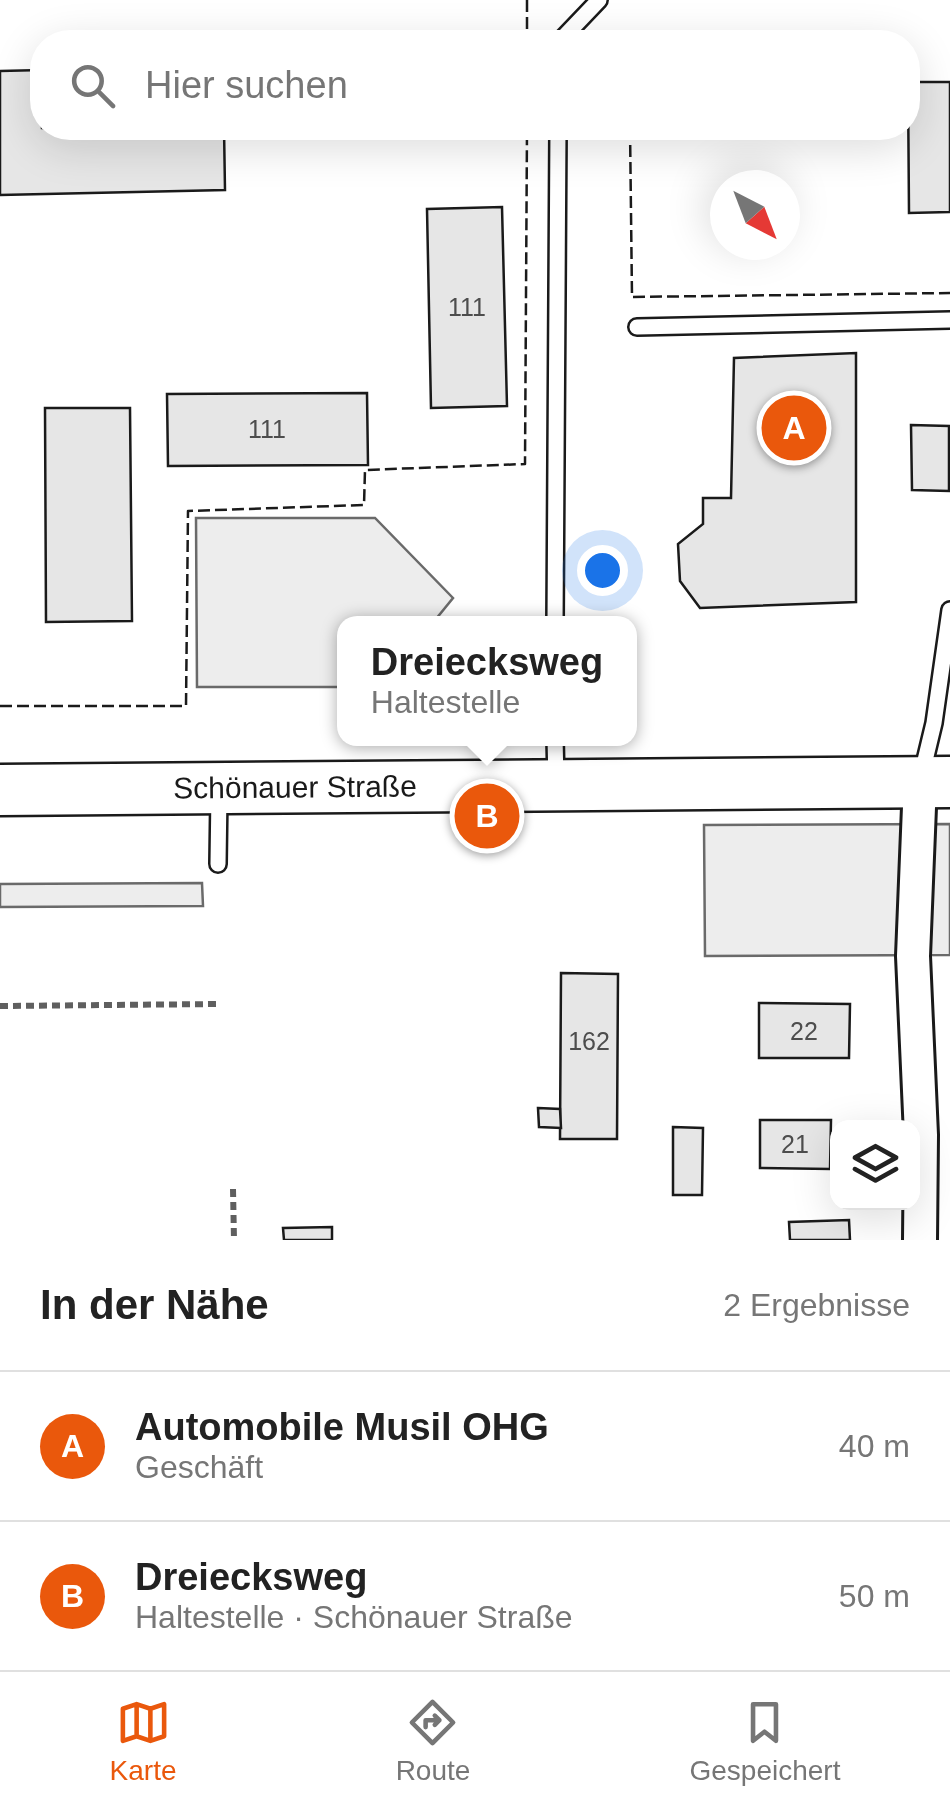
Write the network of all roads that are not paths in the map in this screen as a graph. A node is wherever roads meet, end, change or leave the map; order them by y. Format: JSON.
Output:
{"nodes":[{"id":1,"x":598,"y":0,"type":"edge"},
{"id":2,"x":570,"y":30,"type":"edge"},
{"id":3,"x":558,"y":140,"type":"edge"},
{"id":4,"x":950,"y":320,"type":"edge"},
{"id":5,"x":637,"y":328,"type":"dead end"},
{"id":6,"x":950,"y":610,"type":"edge"},
{"id":7,"x":554,"y":616,"type":"edge"},
{"id":8,"x":555,"y":762,"type":"edge"},
{"id":9,"x":935,"y":782,"type":"edge"},
{"id":10,"x":219,"y":788,"type":"junction"},
{"id":11,"x":0,"y":790,"type":"edge"},
{"id":12,"x":218,"y":864,"type":"dead end"},
{"id":13,"x":936,"y":1135,"type":"edge"},
{"id":14,"x":920,"y":1240,"type":"edge"}],
"edges":[{"from":1,"to":2,"type":"lane"},
{"from":3,"to":7,"type":"lane"},
{"from":4,"to":5,"type":"lane"},
{"from":6,"to":9,"type":"lane"},
{"from":8,"to":9,"type":"main road","name":"Schönauer Straße"},
{"from":8,"to":10,"type":"main road","name":"Schönauer Straße"},
{"from":9,"to":13,"type":"street"},
{"from":10,"to":11,"type":"main road","name":"Schönauer Straße"},
{"from":10,"to":12,"type":"lane"},
{"from":13,"to":14,"type":"street"}]}
